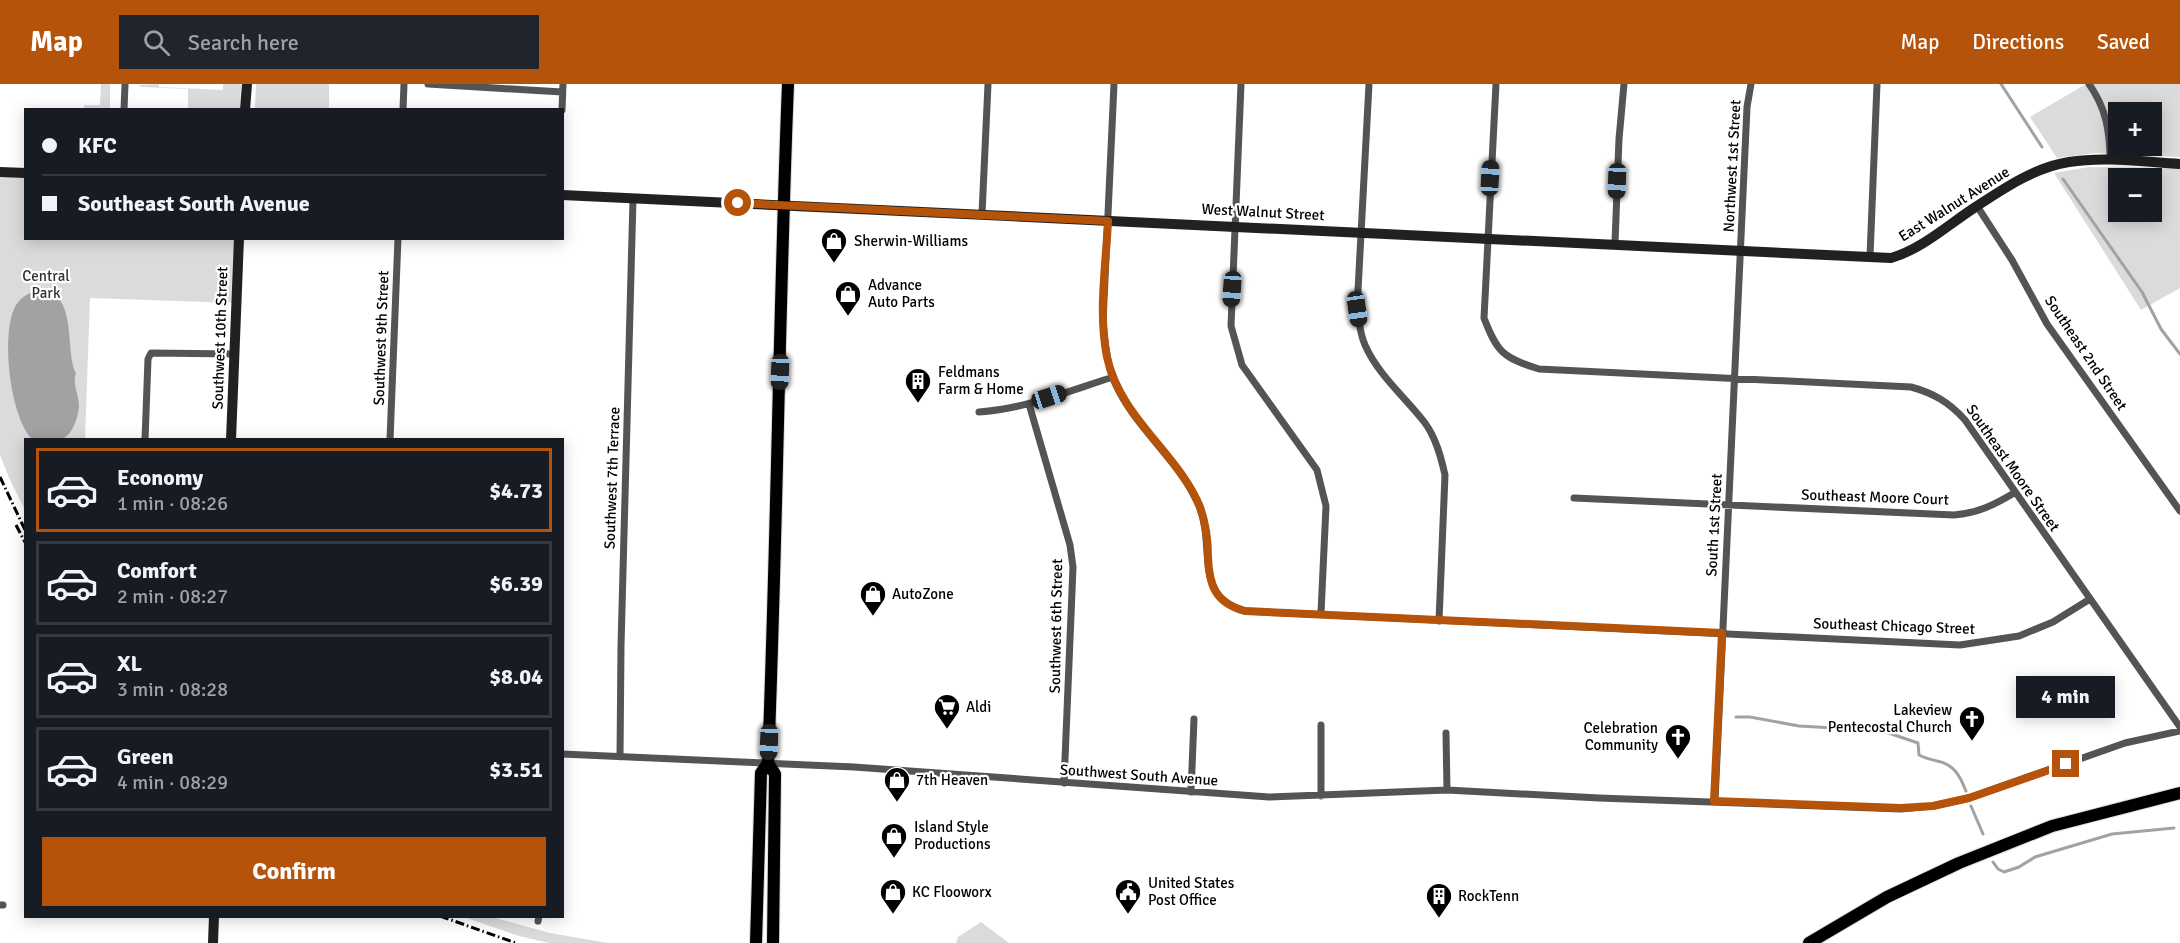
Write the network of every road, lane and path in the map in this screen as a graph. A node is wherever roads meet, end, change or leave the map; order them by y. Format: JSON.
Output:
{"nodes":[{"id":1,"x":125,"y":84,"type":"edge"},
{"id":2,"x":247,"y":84,"type":"edge"},
{"id":3,"x":404,"y":84,"type":"edge"},
{"id":4,"x":428,"y":84,"type":"edge"},
{"id":5,"x":788,"y":84,"type":"edge"},
{"id":6,"x":988,"y":84,"type":"edge"},
{"id":7,"x":1114,"y":84,"type":"edge"},
{"id":8,"x":1241,"y":84,"type":"edge"},
{"id":9,"x":1369,"y":84,"type":"edge"},
{"id":10,"x":1496,"y":84,"type":"edge"},
{"id":11,"x":1624,"y":84,"type":"edge"},
{"id":12,"x":1751,"y":84,"type":"edge"},
{"id":13,"x":1877,"y":84,"type":"edge"},
{"id":14,"x":2089,"y":84,"type":"edge"},
{"id":15,"x":562,"y":88,"type":"edge"},
{"id":16,"x":124,"y":108,"type":"edge"},
{"id":17,"x":245,"y":108,"type":"edge"},
{"id":18,"x":403,"y":108,"type":"edge"},
{"id":19,"x":562,"y":108,"type":"edge"},
{"id":20,"x":2110,"y":160,"type":"junction"},
{"id":21,"x":2180,"y":164,"type":"edge"},
{"id":22,"x":0,"y":172,"type":"edge"},
{"id":23,"x":24,"y":173,"type":"edge"},
{"id":24,"x":564,"y":195,"type":"edge"},
{"id":25,"x":633,"y":199,"type":"junction"},
{"id":26,"x":783,"y":206,"type":"junction"},
{"id":27,"x":1977,"y":206,"type":"junction"},
{"id":28,"x":982,"y":214,"type":"junction"},
{"id":29,"x":1108,"y":221,"type":"junction"},
{"id":30,"x":1235,"y":226,"type":"junction"},
{"id":31,"x":1362,"y":232,"type":"junction"},
{"id":32,"x":1487,"y":238,"type":"junction"},
{"id":33,"x":239,"y":240,"type":"edge"},
{"id":34,"x":398,"y":240,"type":"edge"},
{"id":35,"x":1615,"y":243,"type":"junction"},
{"id":36,"x":1741,"y":250,"type":"junction"},
{"id":37,"x":1870,"y":256,"type":"junction"},
{"id":38,"x":235,"y":354,"type":"junction"},
{"id":39,"x":1113,"y":377,"type":"junction"},
{"id":40,"x":1736,"y":378,"type":"junction"},
{"id":41,"x":1029,"y":404,"type":"junction"},
{"id":42,"x":979,"y":411,"type":"dead end"},
{"id":43,"x":144,"y":438,"type":"edge"},
{"id":44,"x":231,"y":438,"type":"edge"},
{"id":45,"x":390,"y":438,"type":"edge"},
{"id":46,"x":2014,"y":493,"type":"junction"},
{"id":47,"x":1574,"y":498,"type":"dead end"},
{"id":48,"x":1729,"y":505,"type":"junction"},
{"id":49,"x":2180,"y":511,"type":"edge"},
{"id":50,"x":2090,"y":598,"type":"junction"},
{"id":51,"x":1321,"y":614,"type":"junction"},
{"id":52,"x":1438,"y":621,"type":"junction"},
{"id":53,"x":1722,"y":633,"type":"junction"},
{"id":54,"x":1194,"y":719,"type":"dead end"},
{"id":55,"x":1321,"y":725,"type":"dead end"},
{"id":56,"x":2180,"y":729,"type":"edge"},
{"id":57,"x":1446,"y":733,"type":"dead end"},
{"id":58,"x":564,"y":754,"type":"edge"},
{"id":59,"x":620,"y":756,"type":"junction"},
{"id":60,"x":768,"y":763,"type":"junction"},
{"id":61,"x":1064,"y":783,"type":"junction"},
{"id":62,"x":1447,"y":790,"type":"junction"},
{"id":63,"x":1191,"y":792,"type":"junction"},
{"id":64,"x":1321,"y":796,"type":"junction"},
{"id":65,"x":2177,"y":796,"type":"edge"},
{"id":66,"x":1714,"y":801,"type":"junction"},
{"id":67,"x":214,"y":918,"type":"edge"},
{"id":68,"x":213,"y":943,"type":"edge"},
{"id":69,"x":756,"y":943,"type":"edge"},
{"id":70,"x":772,"y":943,"type":"edge"},
{"id":71,"x":1809,"y":943,"type":"edge"}],
"edges":[{"from":1,"to":16,"type":"street"},
{"from":2,"to":17,"type":"street"},
{"from":3,"to":18,"type":"street"},
{"from":4,"to":15,"type":"street"},
{"from":5,"to":26,"type":"main road"},
{"from":6,"to":28,"type":"street"},
{"from":7,"to":29,"type":"street"},
{"from":8,"to":30,"type":"street"},
{"from":9,"to":31,"type":"street"},
{"from":10,"to":32,"type":"street","name":"Southeast Moore Street"},
{"from":11,"to":35,"type":"street"},
{"from":12,"to":36,"type":"street","name":"Northwest 1st Street"},
{"from":13,"to":37,"type":"street"},
{"from":14,"to":20,"type":"street"},
{"from":15,"to":19,"type":"street"},
{"from":20,"to":21,"type":"street","name":"East Walnut Avenue"},
{"from":20,"to":27,"type":"street","name":"East Walnut Avenue"},
{"from":22,"to":23,"type":"street"},
{"from":24,"to":25,"type":"street","name":"West Walnut Street"},
{"from":25,"to":26,"type":"street","name":"West Walnut Street"},
{"from":25,"to":59,"type":"street","name":"Southwest 7th Terrace"},
{"from":26,"to":28,"type":"street","name":"West Walnut Street"},
{"from":26,"to":60,"type":"main road"},
{"from":27,"to":37,"type":"street","name":"East Walnut Avenue"},
{"from":27,"to":49,"type":"street","name":"Southeast 2nd Street"},
{"from":28,"to":29,"type":"street","name":"West Walnut Street"},
{"from":29,"to":30,"type":"street","name":"West Walnut Street"},
{"from":29,"to":39,"type":"street"},
{"from":30,"to":31,"type":"street","name":"West Walnut Street"},
{"from":30,"to":51,"type":"street"},
{"from":31,"to":32,"type":"street","name":"West Walnut Street"},
{"from":31,"to":52,"type":"street"},
{"from":32,"to":35,"type":"street","name":"West Walnut Street"},
{"from":32,"to":40,"type":"street","name":"Southeast Moore Street"},
{"from":33,"to":38,"type":"street","name":"Southwest 10th Street"},
{"from":34,"to":45,"type":"street","name":"Southwest 9th Street"},
{"from":35,"to":36,"type":"street","name":"West Walnut Street"},
{"from":36,"to":37,"type":"street","name":"East Walnut Avenue"},
{"from":36,"to":40,"type":"street","name":"South 1st Street"},
{"from":38,"to":43,"type":"street"},
{"from":38,"to":44,"type":"street","name":"Southwest 10th Street"},
{"from":39,"to":41,"type":"street"},
{"from":39,"to":51,"type":"street","name":"Southeast Chicago Street"},
{"from":40,"to":46,"type":"street","name":"Southeast Moore Street"},
{"from":40,"to":48,"type":"street","name":"South 1st Street"},
{"from":41,"to":42,"type":"street"},
{"from":41,"to":61,"type":"street","name":"Southwest 6th Street"},
{"from":46,"to":48,"type":"street","name":"Southeast Moore Court"},
{"from":46,"to":50,"type":"street","name":"Southeast Moore Street"},
{"from":47,"to":48,"type":"street","name":"Southeast Moore Court"},
{"from":48,"to":53,"type":"street","name":"South 1st Street"},
{"from":50,"to":53,"type":"street","name":"Southeast Chicago Street"},
{"from":50,"to":56,"type":"street","name":"Southeast Moore Street"},
{"from":51,"to":52,"type":"street","name":"Southeast Chicago Street"},
{"from":52,"to":53,"type":"street","name":"Southeast Chicago Street"},
{"from":53,"to":66,"type":"street","name":"South 1st Street"},
{"from":54,"to":63,"type":"street"},
{"from":55,"to":64,"type":"street"},
{"from":56,"to":66,"type":"street","name":"Southwest South Avenue"},
{"from":57,"to":62,"type":"street"},
{"from":58,"to":59,"type":"street","name":"Southwest South Avenue"},
{"from":59,"to":60,"type":"street","name":"Southwest South Avenue"},
{"from":60,"to":61,"type":"street","name":"Southwest South Avenue"},
{"from":60,"to":69,"type":"main road"},
{"from":60,"to":70,"type":"main road"},
{"from":61,"to":63,"type":"street","name":"Southwest South Avenue"},
{"from":62,"to":64,"type":"street","name":"Southwest South Avenue"},
{"from":62,"to":66,"type":"street","name":"Southwest South Avenue"},
{"from":63,"to":64,"type":"street","name":"Southwest South Avenue"},
{"from":65,"to":71,"type":"main road"},
{"from":67,"to":68,"type":"street"}]}
